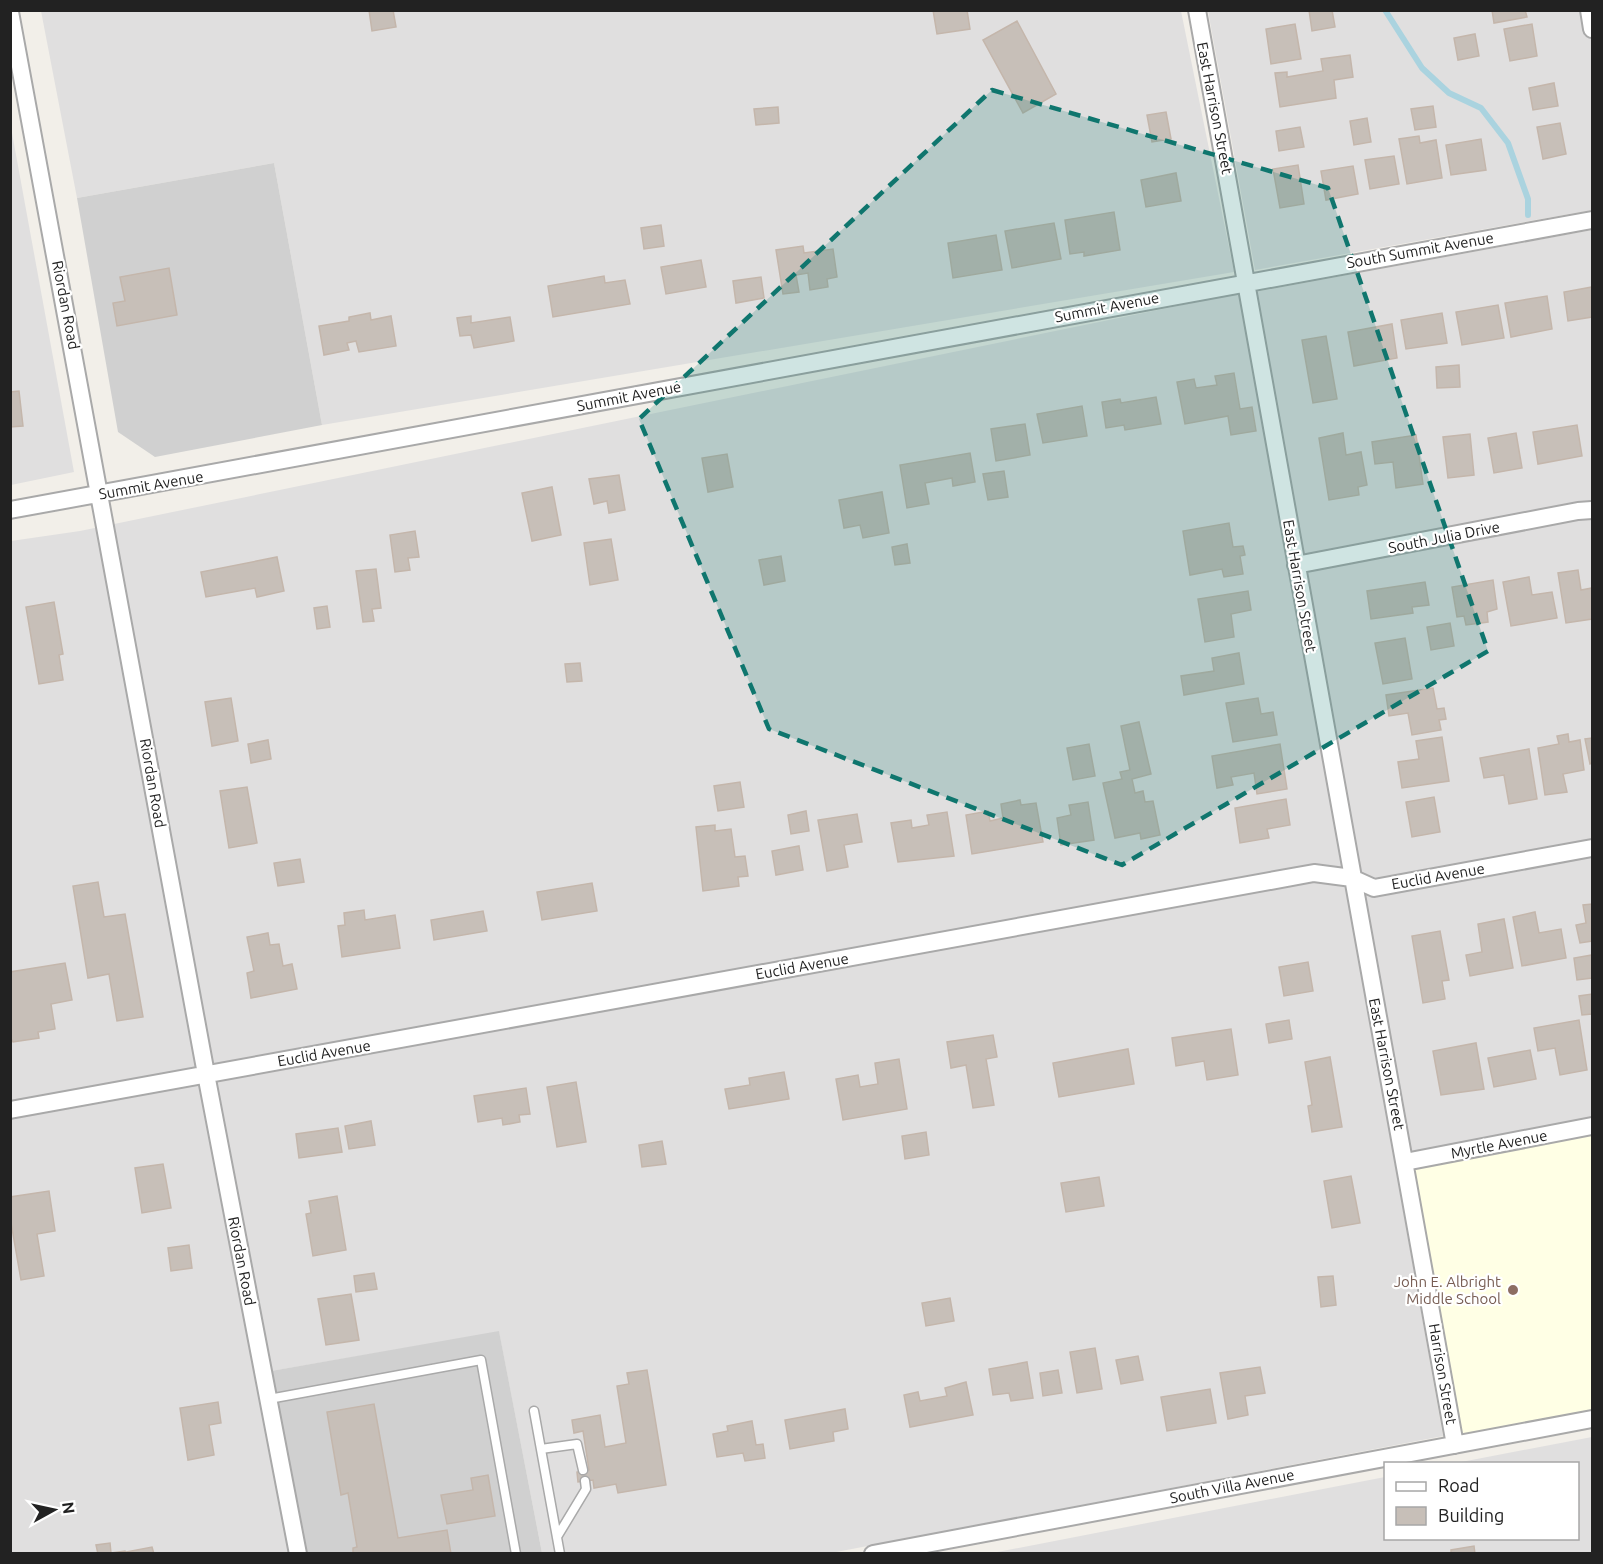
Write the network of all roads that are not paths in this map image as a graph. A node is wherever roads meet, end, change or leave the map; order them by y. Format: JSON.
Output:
{"nodes":[{"id":1,"x":1197,"y":10,"type":"edge"},
{"id":2,"x":1589,"y":10,"type":"edge"},
{"id":3,"x":10,"y":12,"type":"edge"},
{"id":4,"x":1593,"y":29,"type":"edge"},
{"id":5,"x":1593,"y":220,"type":"edge"},
{"id":6,"x":1247,"y":281,"type":"junction"},
{"id":7,"x":101,"y":494,"type":"junction"},
{"id":8,"x":10,"y":510,"type":"edge"},
{"id":9,"x":1593,"y":510,"type":"edge"},
{"id":10,"x":1296,"y":565,"type":"junction"},
{"id":11,"x":1593,"y":848,"type":"edge"},
{"id":12,"x":1352,"y":878,"type":"junction"},
{"id":13,"x":206,"y":1074,"type":"junction"},
{"id":14,"x":10,"y":1110,"type":"edge"},
{"id":15,"x":1593,"y":1126,"type":"edge"},
{"id":16,"x":1405,"y":1162,"type":"junction"},
{"id":17,"x":268,"y":1399,"type":"junction"},
{"id":18,"x":534,"y":1411,"type":"dead end"},
{"id":19,"x":1593,"y":1419,"type":"edge"},
{"id":20,"x":1455,"y":1444,"type":"junction"},
{"id":21,"x":541,"y":1449,"type":"junction"},
{"id":22,"x":583,"y":1470,"type":"dead end"},
{"id":23,"x":585,"y":1481,"type":"dead end"},
{"id":24,"x":557,"y":1537,"type":"junction"},
{"id":25,"x":935,"y":1548,"type":"edge"},
{"id":26,"x":298,"y":1554,"type":"edge"},
{"id":27,"x":516,"y":1554,"type":"edge"},
{"id":28,"x":560,"y":1554,"type":"edge"},
{"id":29,"x":873,"y":1554,"type":"edge"}],
"edges":[{"from":1,"to":6,"type":"street","name":"East Harrison Street"},
{"from":2,"to":4,"type":"street"},
{"from":3,"to":7,"type":"street","name":"Riordan Road"},
{"from":5,"to":6,"type":"street","name":"South Summit Avenue"},
{"from":6,"to":7,"type":"street","name":"Summit Avenue"},
{"from":6,"to":10,"type":"street","name":"East Harrison Street"},
{"from":7,"to":8,"type":"street","name":"Summit Avenue"},
{"from":7,"to":13,"type":"street","name":"Riordan Road"},
{"from":9,"to":10,"type":"street","name":"South Julia Drive"},
{"from":10,"to":12,"type":"street","name":"East Harrison Street"},
{"from":11,"to":12,"type":"street","name":"Euclid Avenue"},
{"from":12,"to":13,"type":"street","name":"Euclid Avenue"},
{"from":12,"to":16,"type":"street","name":"East Harrison Street"},
{"from":13,"to":14,"type":"street","name":"Euclid Avenue"},
{"from":13,"to":17,"type":"street","name":"Riordan Road"},
{"from":15,"to":16,"type":"street","name":"Myrtle Avenue"},
{"from":16,"to":20,"type":"street","name":"Harrison Street"},
{"from":17,"to":26,"type":"street","name":"Riordan Road"},
{"from":17,"to":27,"type":"lane"},
{"from":18,"to":21,"type":"lane"},
{"from":19,"to":20,"type":"street","name":"South Villa Avenue"},
{"from":20,"to":25,"type":"street","name":"South Villa Avenue"},
{"from":21,"to":22,"type":"lane"},
{"from":21,"to":24,"type":"lane"},
{"from":23,"to":24,"type":"lane"},
{"from":24,"to":28,"type":"lane"},
{"from":25,"to":29,"type":"street","name":"South Villa Avenue"}]}
